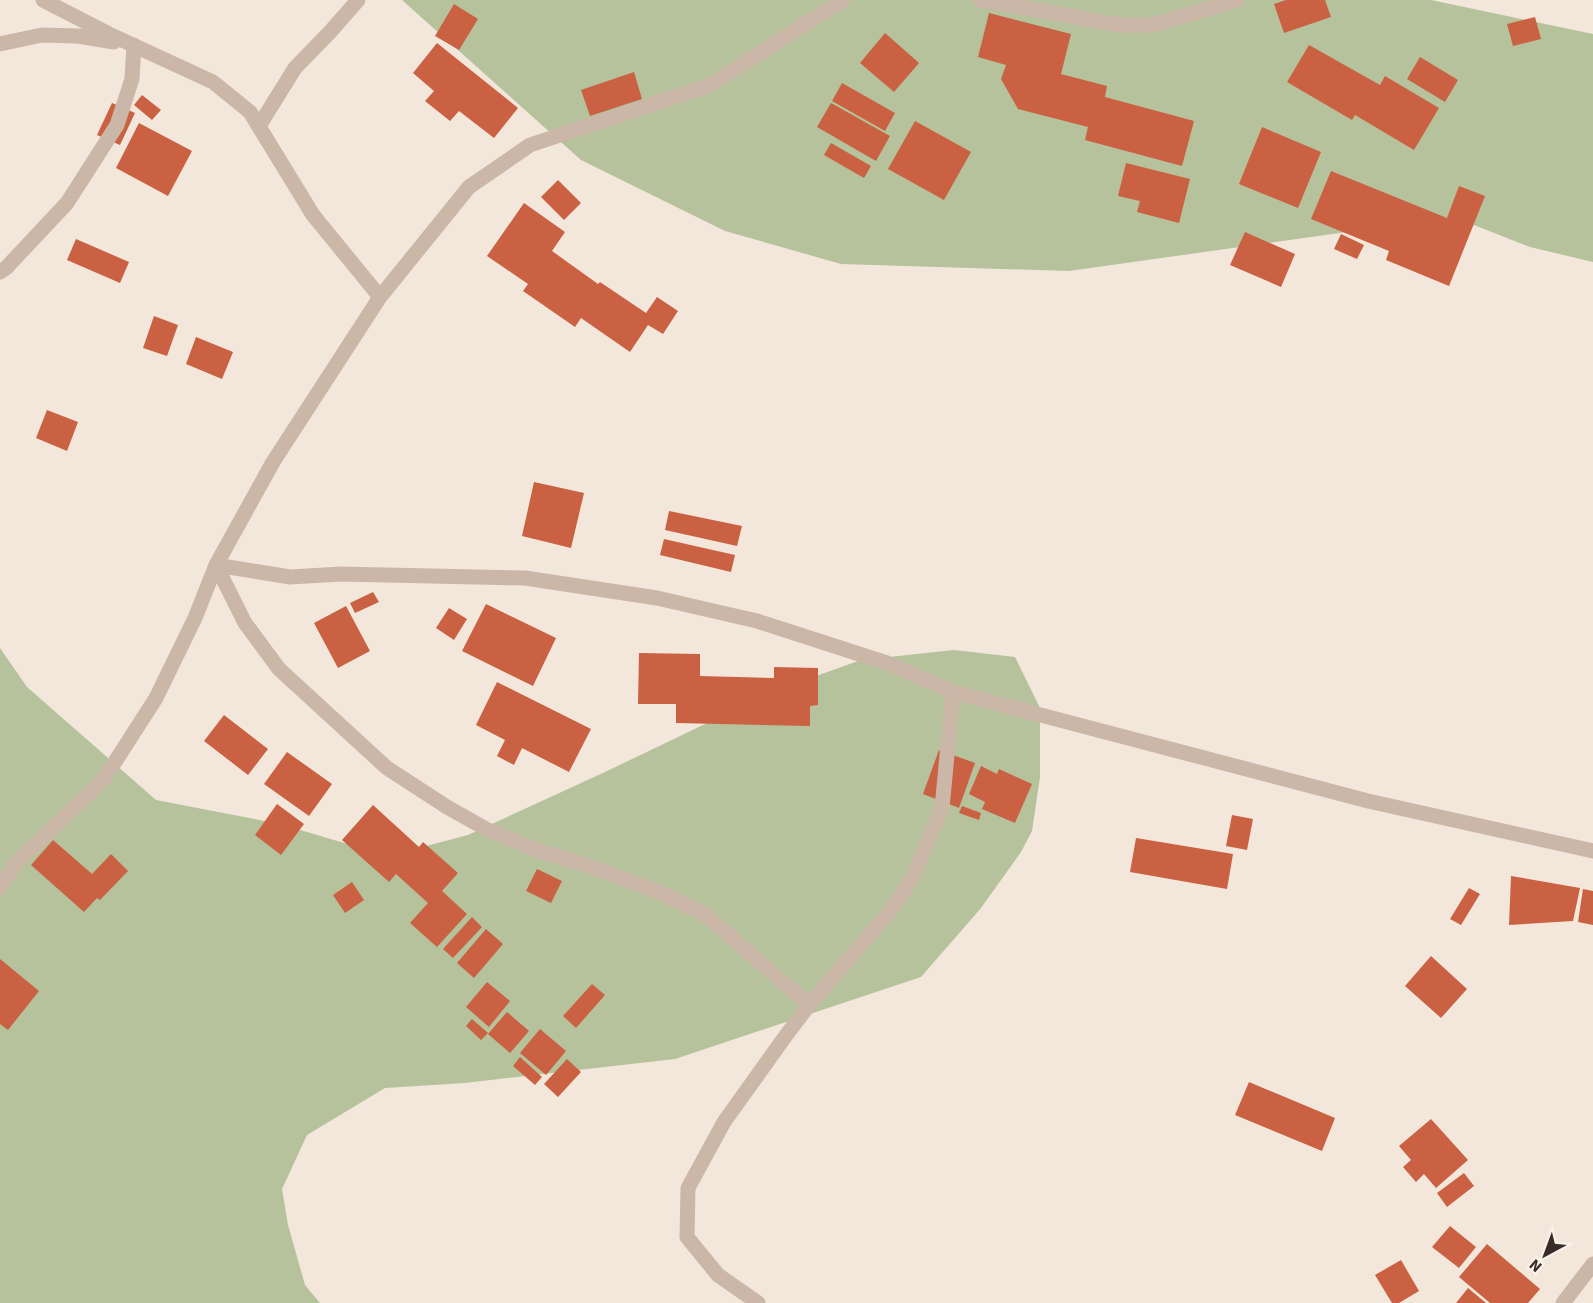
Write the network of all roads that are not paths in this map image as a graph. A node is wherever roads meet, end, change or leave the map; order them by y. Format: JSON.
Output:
{"nodes":[{"id":1,"x":43,"y":0,"type":"edge"},
{"id":2,"x":358,"y":0,"type":"edge"},
{"id":3,"x":843,"y":0,"type":"edge"},
{"id":4,"x":980,"y":0,"type":"edge"},
{"id":5,"x":1237,"y":0,"type":"edge"},
{"id":6,"x":0,"y":44,"type":"edge"},
{"id":7,"x":134,"y":45,"type":"junction"},
{"id":8,"x":259,"y":126,"type":"junction"},
{"id":9,"x":0,"y":272,"type":"edge"},
{"id":10,"x":380,"y":297,"type":"junction"},
{"id":11,"x":216,"y":565,"type":"junction"},
{"id":12,"x":953,"y":692,"type":"junction"},
{"id":13,"x":1593,"y":851,"type":"edge"},
{"id":14,"x":0,"y":888,"type":"edge"},
{"id":15,"x":809,"y":1005,"type":"junction"},
{"id":16,"x":1593,"y":1264,"type":"edge"},
{"id":17,"x":758,"y":1303,"type":"edge"},
{"id":18,"x":1563,"y":1303,"type":"edge"}],
"edges":[{"from":1,"to":7,"type":"street"},
{"from":2,"to":8,"type":"street"},
{"from":3,"to":10,"type":"street"},
{"from":4,"to":5,"type":"street"},
{"from":6,"to":7,"type":"street"},
{"from":7,"to":8,"type":"street"},
{"from":7,"to":9,"type":"street"},
{"from":8,"to":10,"type":"street"},
{"from":10,"to":11,"type":"street"},
{"from":11,"to":12,"type":"street"},
{"from":11,"to":14,"type":"street"},
{"from":11,"to":15,"type":"street"},
{"from":12,"to":13,"type":"street"},
{"from":12,"to":15,"type":"street"},
{"from":15,"to":17,"type":"street"},
{"from":16,"to":18,"type":"street"}]}
